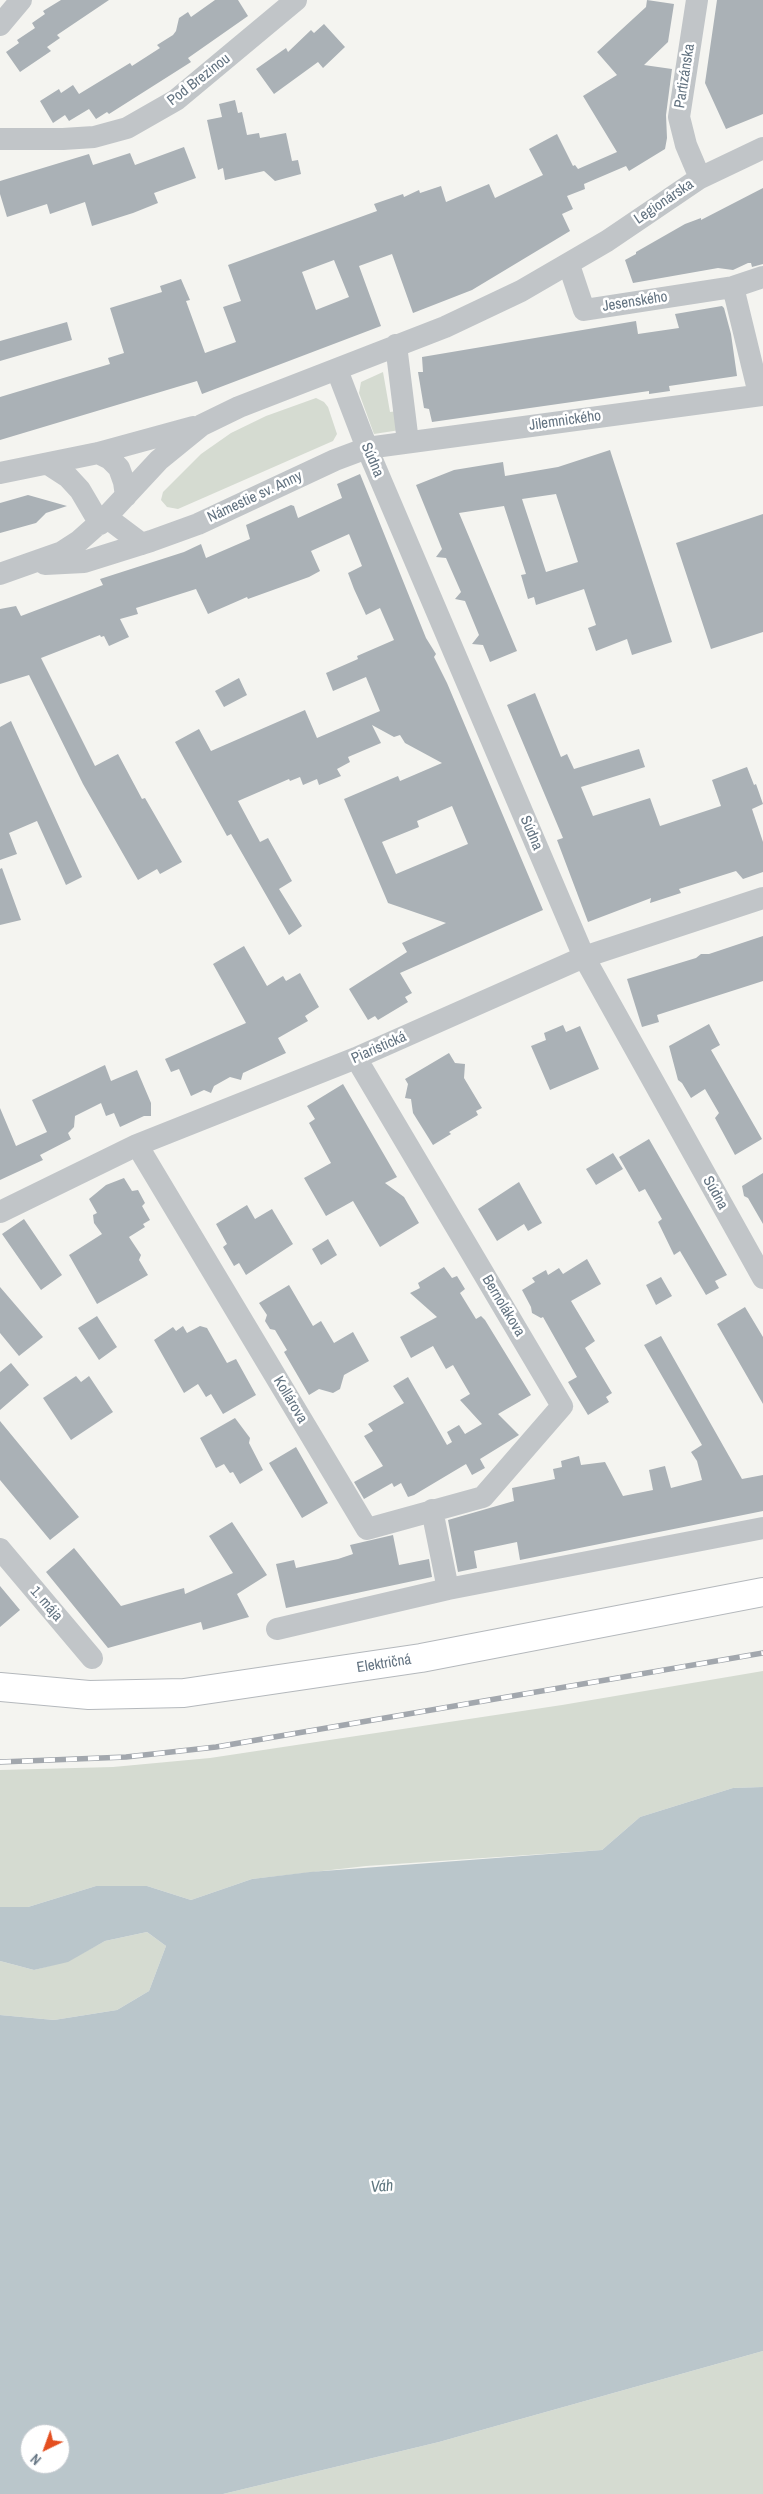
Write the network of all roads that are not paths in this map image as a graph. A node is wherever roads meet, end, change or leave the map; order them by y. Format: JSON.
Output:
{"nodes":[{"id":1,"x":21,"y":0,"type":"edge"},
{"id":2,"x":296,"y":0,"type":"edge"},
{"id":3,"x":697,"y":0,"type":"edge"},
{"id":4,"x":0,"y":25,"type":"edge"},
{"id":5,"x":0,"y":139,"type":"edge"},
{"id":6,"x":763,"y":148,"type":"edge"},
{"id":7,"x":700,"y":178,"type":"junction"},
{"id":8,"x":569,"y":264,"type":"junction"},
{"id":9,"x":763,"y":277,"type":"edge"},
{"id":10,"x":733,"y":287,"type":"junction"},
{"id":11,"x":396,"y":345,"type":"junction"},
{"id":12,"x":336,"y":370,"type":"junction"},
{"id":13,"x":761,"y":394,"type":"edge"},
{"id":14,"x":202,"y":425,"type":"junction"},
{"id":15,"x":408,"y":442,"type":"junction"},
{"id":16,"x":367,"y":448,"type":"junction"},
{"id":17,"x":98,"y":454,"type":"junction"},
{"id":18,"x":48,"y":464,"type":"junction"},
{"id":19,"x":0,"y":473,"type":"edge"},
{"id":20,"x":126,"y":496,"type":"junction"},
{"id":21,"x":103,"y":520,"type":"junction"},
{"id":22,"x":142,"y":544,"type":"junction"},
{"id":23,"x":29,"y":565,"type":"junction"},
{"id":24,"x":0,"y":574,"type":"edge"},
{"id":25,"x":763,"y":898,"type":"edge"},
{"id":26,"x":584,"y":957,"type":"junction"},
{"id":27,"x":356,"y":1058,"type":"junction"},
{"id":28,"x":137,"y":1145,"type":"junction"},
{"id":29,"x":0,"y":1212,"type":"edge"},
{"id":30,"x":763,"y":1278,"type":"edge"},
{"id":31,"x":432,"y":1510,"type":"junction"},
{"id":32,"x":763,"y":1528,"type":"edge"},
{"id":33,"x":0,"y":1549,"type":"edge"},
{"id":34,"x":448,"y":1589,"type":"junction"},
{"id":35,"x":763,"y":1592,"type":"edge"},
{"id":36,"x":277,"y":1629,"type":"dead end"},
{"id":37,"x":92,"y":1658,"type":"dead end"},
{"id":38,"x":0,"y":1687,"type":"edge"}],
"edges":[{"from":1,"to":4,"type":"street"},
{"from":2,"to":5,"type":"street","name":"Pod Brezinou"},
{"from":3,"to":7,"type":"street","name":"Partizánska"},
{"from":6,"to":7,"type":"street","name":"Legionárska"},
{"from":7,"to":8,"type":"street","name":"Legionárska"},
{"from":8,"to":10,"type":"street","name":"Jesenského"},
{"from":8,"to":11,"type":"street","name":"Námestie sv. Anny"},
{"from":9,"to":10,"type":"street","name":"Jesenského"},
{"from":10,"to":13,"type":"street"},
{"from":11,"to":12,"type":"street","name":"Námestie sv. Anny"},
{"from":11,"to":15,"type":"street"},
{"from":12,"to":14,"type":"street","name":"Námestie sv. Anny"},
{"from":12,"to":16,"type":"street","name":"Súdna"},
{"from":13,"to":15,"type":"street","name":"Jilemnického"},
{"from":14,"to":17,"type":"street","name":"Námestie sv. Anny"},
{"from":14,"to":20,"type":"street","name":"Námestie sv. Anny"},
{"from":15,"to":16,"type":"street","name":"Jilemnického"},
{"from":16,"to":22,"type":"street","name":"Námestie sv. Anny"},
{"from":16,"to":26,"type":"street","name":"Súdna"},
{"from":17,"to":18,"type":"street","name":"Námestie sv. Anny"},
{"from":17,"to":20,"type":"street"},
{"from":18,"to":19,"type":"street","name":"Námestie sv. Anny"},
{"from":18,"to":21,"type":"street"},
{"from":20,"to":21,"type":"street","name":"Námestie sv. Anny"},
{"from":21,"to":22,"type":"street"},
{"from":21,"to":23,"type":"street","name":"Námestie sv. Anny"},
{"from":22,"to":23,"type":"street","name":"Námestie sv. Anny"},
{"from":23,"to":24,"type":"street","name":"Námestie sv. Anny"},
{"from":25,"to":26,"type":"street","name":"Piaristická"},
{"from":26,"to":27,"type":"street","name":"Piaristická"},
{"from":26,"to":30,"type":"street","name":"Súdna"},
{"from":27,"to":28,"type":"street","name":"Piaristická"},
{"from":27,"to":31,"type":"street","name":"Bernolákova"},
{"from":28,"to":29,"type":"street","name":"Piaristická"},
{"from":28,"to":31,"type":"street","name":"Kollárova"},
{"from":31,"to":34,"type":"street"},
{"from":32,"to":34,"type":"street"},
{"from":33,"to":37,"type":"street","name":"1. mája"},
{"from":34,"to":36,"type":"street"},
{"from":35,"to":38,"type":"main road","name":"Električná"}]}
